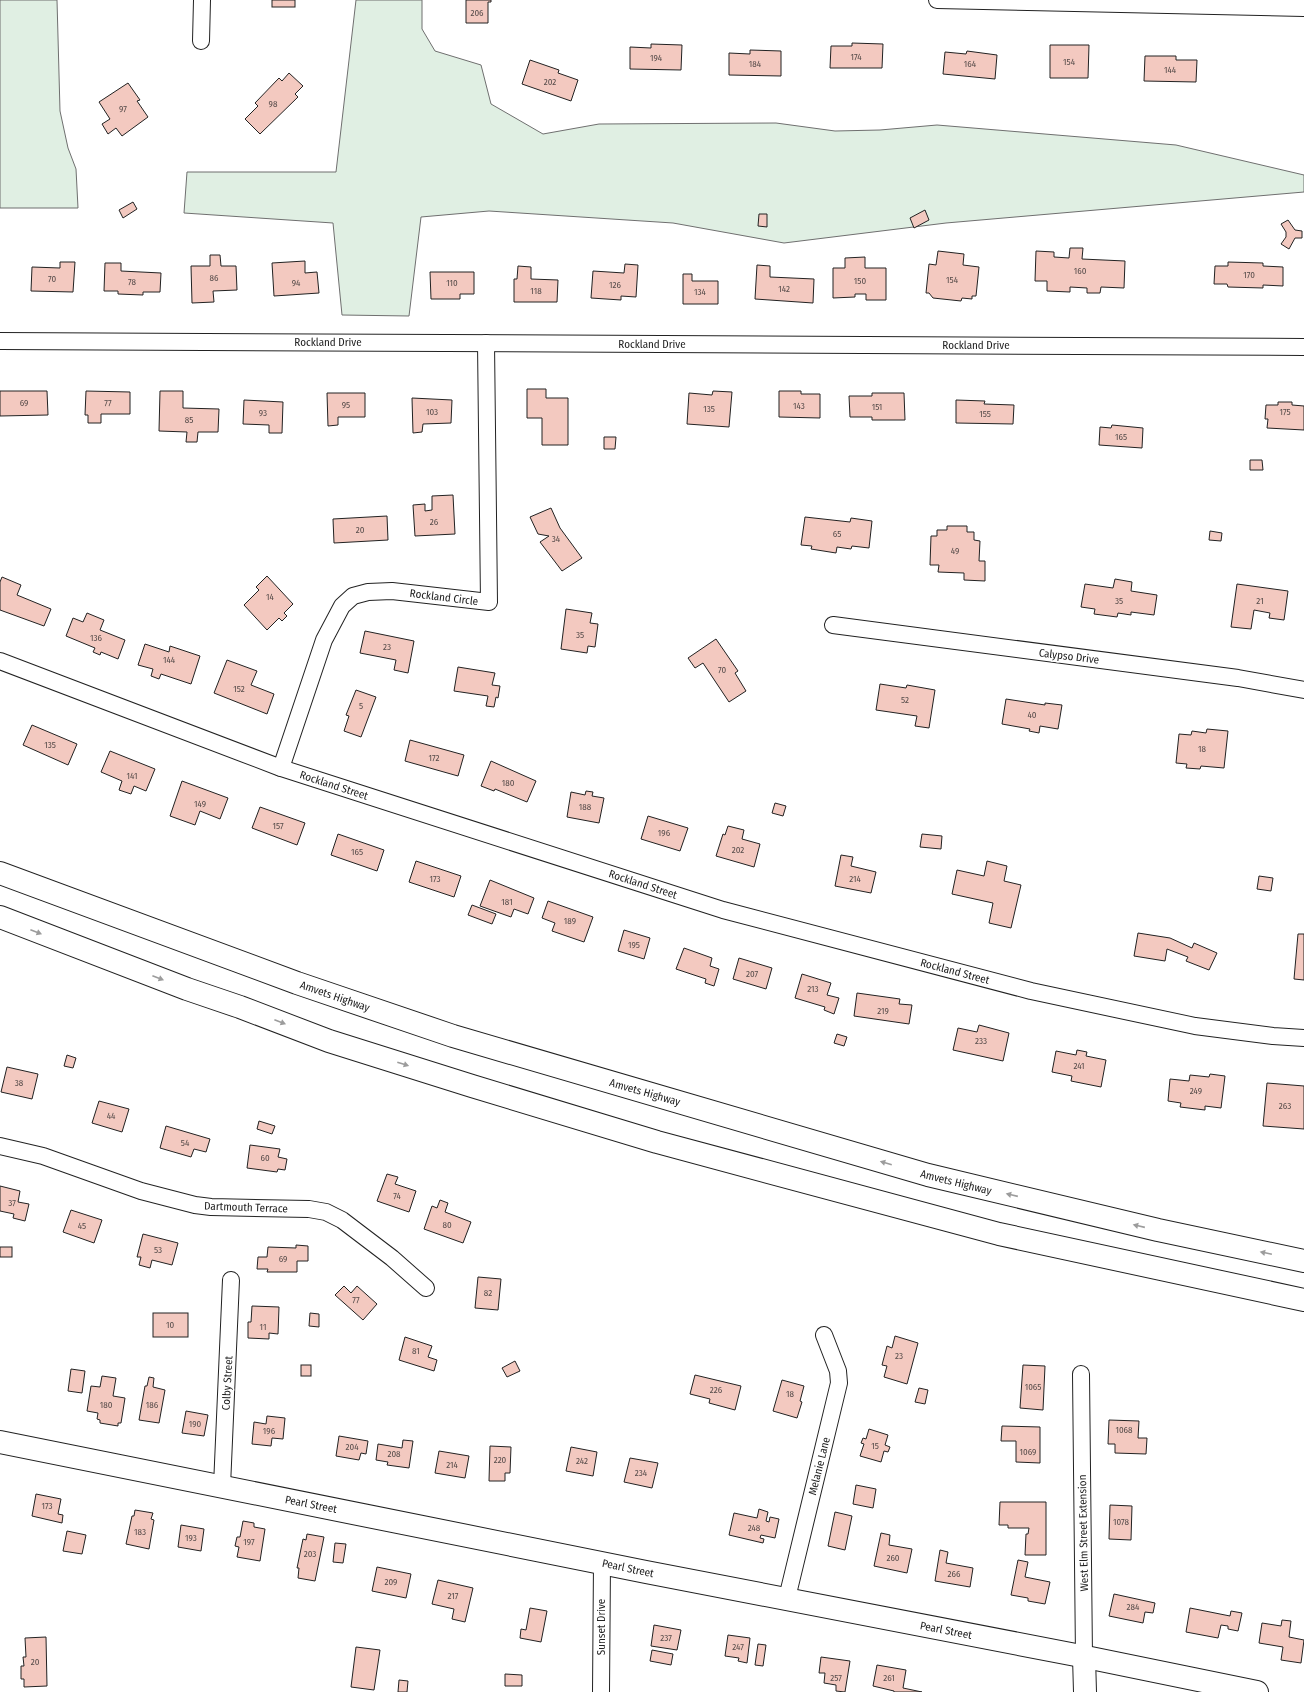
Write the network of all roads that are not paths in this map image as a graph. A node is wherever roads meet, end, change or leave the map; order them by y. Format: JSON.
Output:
{"nodes":[{"id":1,"x":202,"y":0,"type":"edge"},
{"id":2,"x":937,"y":0,"type":"edge"},
{"id":3,"x":1304,"y":8,"type":"edge"},
{"id":4,"x":201,"y":41,"type":"dead end"},
{"id":5,"x":0,"y":341,"type":"edge"},
{"id":6,"x":486,"y":343,"type":"junction"},
{"id":7,"x":1304,"y":347,"type":"edge"},
{"id":8,"x":833,"y":625,"type":"dead end"},
{"id":9,"x":0,"y":661,"type":"edge"},
{"id":10,"x":1304,"y":690,"type":"edge"},
{"id":11,"x":281,"y":768,"type":"junction"},
{"id":12,"x":0,"y":873,"type":"edge"},
{"id":13,"x":0,"y":917,"type":"edge"},
{"id":14,"x":1304,"y":1038,"type":"edge"},
{"id":15,"x":0,"y":1146,"type":"edge"},
{"id":16,"x":1304,"y":1261,"type":"edge"},
{"id":17,"x":231,"y":1280,"type":"dead end"},
{"id":18,"x":426,"y":1288,"type":"dead end"},
{"id":19,"x":1304,"y":1300,"type":"edge"},
{"id":20,"x":824,"y":1335,"type":"dead end"},
{"id":21,"x":1081,"y":1374,"type":"dead end"},
{"id":22,"x":0,"y":1442,"type":"edge"},
{"id":23,"x":222,"y":1486,"type":"junction"},
{"id":24,"x":602,"y":1562,"type":"junction"},
{"id":25,"x":787,"y":1598,"type":"junction"},
{"id":26,"x":1084,"y":1657,"type":"junction"},
{"id":27,"x":601,"y":1692,"type":"edge"},
{"id":28,"x":1085,"y":1692,"type":"edge"},
{"id":29,"x":1257,"y":1692,"type":"edge"}],
"edges":[{"from":1,"to":4,"type":"street"},
{"from":2,"to":3,"type":"street"},
{"from":5,"to":6,"type":"street","name":"Rockland Drive"},
{"from":6,"to":7,"type":"street","name":"Rockland Drive"},
{"from":6,"to":11,"type":"street","name":"Rockland Circle"},
{"from":8,"to":10,"type":"street","name":"Calypso Drive"},
{"from":9,"to":11,"type":"street","name":"Rockland Street"},
{"from":11,"to":14,"type":"street","name":"Rockland Street"},
{"from":16,"to":12,"type":"main road","name":"Amvets Highway","one_way":true},
{"from":13,"to":19,"type":"main road","one_way":true},
{"from":15,"to":18,"type":"street","name":"Dartmouth Terrace"},
{"from":17,"to":23,"type":"street","name":"Colby Street"},
{"from":20,"to":25,"type":"street","name":"Melanie Lane"},
{"from":21,"to":26,"type":"street","name":"West Elm Street Extension"},
{"from":22,"to":23,"type":"main road","name":"Pearl Street"},
{"from":23,"to":24,"type":"main road","name":"Pearl Street"},
{"from":24,"to":25,"type":"main road","name":"Pearl Street"},
{"from":24,"to":27,"type":"street","name":"Sunset Drive"},
{"from":25,"to":26,"type":"main road","name":"Pearl Street"},
{"from":26,"to":28,"type":"main road","name":"West Elm Street Extension"},
{"from":26,"to":29,"type":"main road","name":"Pearl Street"}]}
